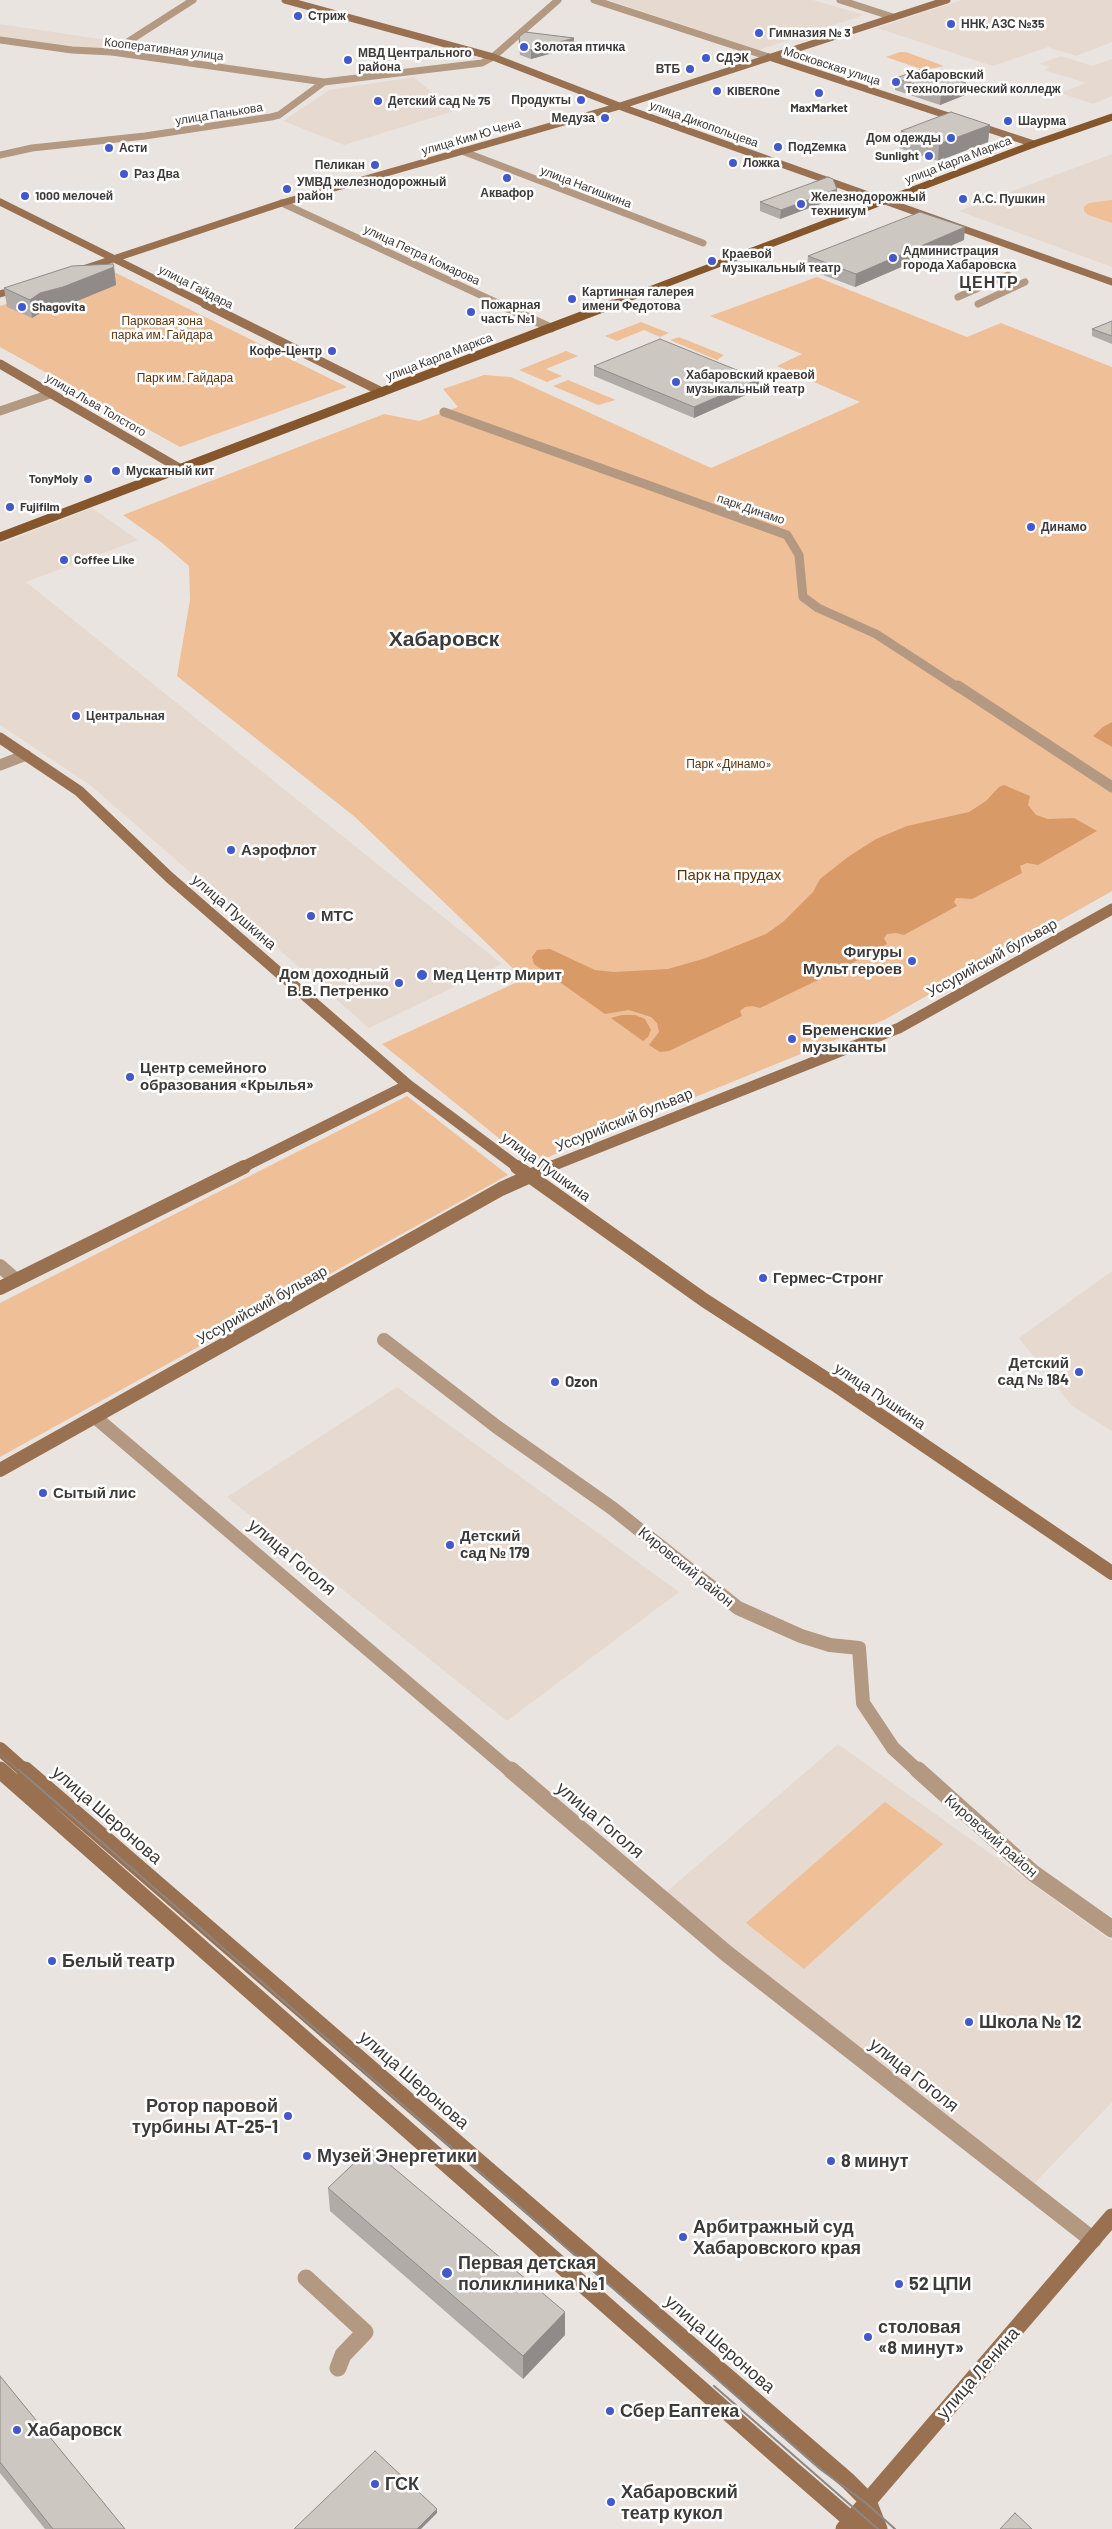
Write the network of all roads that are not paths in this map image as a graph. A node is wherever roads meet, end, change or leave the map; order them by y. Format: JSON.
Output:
{"nodes":[{"id":1,"x":193,"y":0,"type":"edge"},
{"id":2,"x":286,"y":0,"type":"edge"},
{"id":3,"x":558,"y":0,"type":"edge"},
{"id":4,"x":594,"y":0,"type":"edge"},
{"id":5,"x":840,"y":0,"type":"edge"},
{"id":6,"x":947,"y":0,"type":"edge"},
{"id":7,"x":893,"y":17,"type":"junction"},
{"id":8,"x":0,"y":40,"type":"edge"},
{"id":9,"x":112,"y":52,"type":"junction"},
{"id":10,"x":493,"y":57,"type":"junction"},
{"id":11,"x":768,"y":57,"type":"junction"},
{"id":12,"x":324,"y":82,"type":"junction"},
{"id":13,"x":620,"y":106,"type":"junction"},
{"id":14,"x":1112,"y":117,"type":"edge"},
{"id":15,"x":1034,"y":144,"type":"junction"},
{"id":16,"x":462,"y":152,"type":"junction"},
{"id":17,"x":0,"y":155,"type":"edge"},
{"id":18,"x":0,"y":202,"type":"edge"},
{"id":19,"x":885,"y":202,"type":"junction"},
{"id":20,"x":282,"y":204,"type":"junction"},
{"id":21,"x":702,"y":243,"type":"dead end"},
{"id":22,"x":115,"y":259,"type":"junction"},
{"id":23,"x":72,"y":272,"type":"edge"},
{"id":24,"x":1008,"y":275,"type":"dead end"},
{"id":25,"x":1026,"y":282,"type":"dead end"},
{"id":26,"x":1112,"y":282,"type":"edge"},
{"id":27,"x":986,"y":284,"type":"junction"},
{"id":28,"x":27,"y":286,"type":"edge"},
{"id":29,"x":1004,"y":292,"type":"junction"},
{"id":30,"x":0,"y":294,"type":"edge"},
{"id":31,"x":552,"y":328,"type":"junction"},
{"id":32,"x":0,"y":364,"type":"edge"},
{"id":33,"x":382,"y":392,"type":"junction"},
{"id":34,"x":50,"y":394,"type":"junction"},
{"id":35,"x":0,"y":412,"type":"edge"},
{"id":36,"x":444,"y":412,"type":"dead end"},
{"id":37,"x":179,"y":468,"type":"junction"},
{"id":38,"x":0,"y":537,"type":"edge"},
{"id":39,"x":0,"y":738,"type":"edge"},
{"id":40,"x":26,"y":755,"type":"junction"},
{"id":41,"x":0,"y":765,"type":"edge"},
{"id":42,"x":1112,"y":787,"type":"edge"},
{"id":43,"x":1112,"y":909,"type":"edge"},
{"id":44,"x":408,"y":1085,"type":"junction"},
{"id":45,"x":529,"y":1175,"type":"junction"},
{"id":46,"x":0,"y":1266,"type":"edge"},
{"id":47,"x":16,"y":1280,"type":"junction"},
{"id":48,"x":0,"y":1288,"type":"edge"},
{"id":49,"x":384,"y":1340,"type":"dead end"},
{"id":50,"x":95,"y":1417,"type":"junction"},
{"id":51,"x":0,"y":1470,"type":"edge"},
{"id":52,"x":1112,"y":1573,"type":"edge"},
{"id":53,"x":0,"y":1749,"type":"edge"},
{"id":54,"x":0,"y":1770,"type":"edge"},
{"id":55,"x":1112,"y":1929,"type":"edge"},
{"id":56,"x":1112,"y":2217,"type":"edge"},
{"id":57,"x":1092,"y":2240,"type":"junction"},
{"id":58,"x":306,"y":2278,"type":"dead end"},
{"id":59,"x":338,"y":2368,"type":"dead end"},
{"id":60,"x":868,"y":2501,"type":"junction"},
{"id":61,"x":854,"y":2526,"type":"edge"},
{"id":62,"x":879,"y":2529,"type":"edge"}],
"edges":[{"from":1,"to":9,"type":"street"},
{"from":2,"to":10,"type":"street","name":"улица Дикопольцева"},
{"from":3,"to":10,"type":"street","name":"улица Панькова"},
{"from":4,"to":11,"type":"street","name":"Московская улица"},
{"from":5,"to":7,"type":"street"},
{"from":6,"to":7,"type":"street","name":"улица Ким Ю Чена"},
{"from":7,"to":11,"type":"street","name":"улица Ким Ю Чена"},
{"from":8,"to":9,"type":"street","name":"Кооперативная улица"},
{"from":9,"to":12,"type":"street","name":"Кооперативная улица"},
{"from":10,"to":12,"type":"street","name":"улица Панькова"},
{"from":10,"to":13,"type":"street","name":"улица Дикопольцева"},
{"from":11,"to":13,"type":"street","name":"улица Ким Ю Чена"},
{"from":11,"to":15,"type":"street","name":"Московская улица"},
{"from":12,"to":17,"type":"street","name":"улица Панькова"},
{"from":13,"to":16,"type":"street","name":"улица Ким Ю Чена"},
{"from":13,"to":19,"type":"street","name":"улица Дикопольцева"},
{"from":14,"to":15,"type":"main road","name":"улица Карла Маркса"},
{"from":15,"to":19,"type":"main road","name":"улица Карла Маркса"},
{"from":16,"to":20,"type":"street","name":"улица Ким Ю Чена"},
{"from":16,"to":21,"type":"street","name":"улица Нагишкина"},
{"from":18,"to":22,"type":"street","name":"улица Гайдара"},
{"from":19,"to":26,"type":"street","name":"улица Дикопольцева"},
{"from":19,"to":31,"type":"main road","name":"улица Карла Маркса"},
{"from":20,"to":22,"type":"street","name":"улица Ким Ю Чена"},
{"from":20,"to":31,"type":"street","name":"улица Петра Комарова"},
{"from":22,"to":23,"type":"street","name":"улица Ким Ю Чена"},
{"from":22,"to":33,"type":"street","name":"улица Гайдара"},
{"from":24,"to":27,"type":"street"},
{"from":25,"to":29,"type":"street"},
{"from":27,"to":29,"type":"street"},
{"from":27,"to":29,"type":"street"},
{"from":28,"to":30,"type":"street"},
{"from":31,"to":33,"type":"main road","name":"улица Карла Маркса"},
{"from":32,"to":34,"type":"street","name":"улица Льва Толстого"},
{"from":33,"to":37,"type":"main road","name":"улица Карла Маркса"},
{"from":34,"to":35,"type":"street"},
{"from":34,"to":37,"type":"street","name":"улица Льва Толстого"},
{"from":36,"to":42,"type":"street","name":"парк Динамо"},
{"from":37,"to":38,"type":"main road","name":"улица Карла Маркса"},
{"from":39,"to":40,"type":"street","name":"улица Пушкина"},
{"from":40,"to":41,"type":"street"},
{"from":40,"to":44,"type":"street","name":"улица Пушкина"},
{"from":43,"to":45,"type":"street","name":"Уссурийский бульвар"},
{"from":44,"to":45,"type":"street","name":"улица Пушкина"},
{"from":44,"to":47,"type":"street"},
{"from":45,"to":50,"type":"street","name":"Уссурийский бульвар"},
{"from":45,"to":52,"type":"street","name":"улица Пушкина"},
{"from":46,"to":47,"type":"street"},
{"from":47,"to":48,"type":"street"},
{"from":49,"to":55,"type":"street","name":"Кировский район"},
{"from":50,"to":51,"type":"street","name":"Уссурийский бульвар"},
{"from":50,"to":57,"type":"street","name":"улица Гоголя"},
{"from":53,"to":60,"type":"street","name":"улица Шеронова"},
{"from":54,"to":61,"type":"street"},
{"from":56,"to":57,"type":"street","name":"улица Ленина"},
{"from":57,"to":60,"type":"street","name":"улица Ленина"},
{"from":58,"to":59,"type":"street"},
{"from":60,"to":61,"type":"street","name":"улица Ленина"},
{"from":60,"to":62,"type":"street","name":"улица Шеронова"}]}
